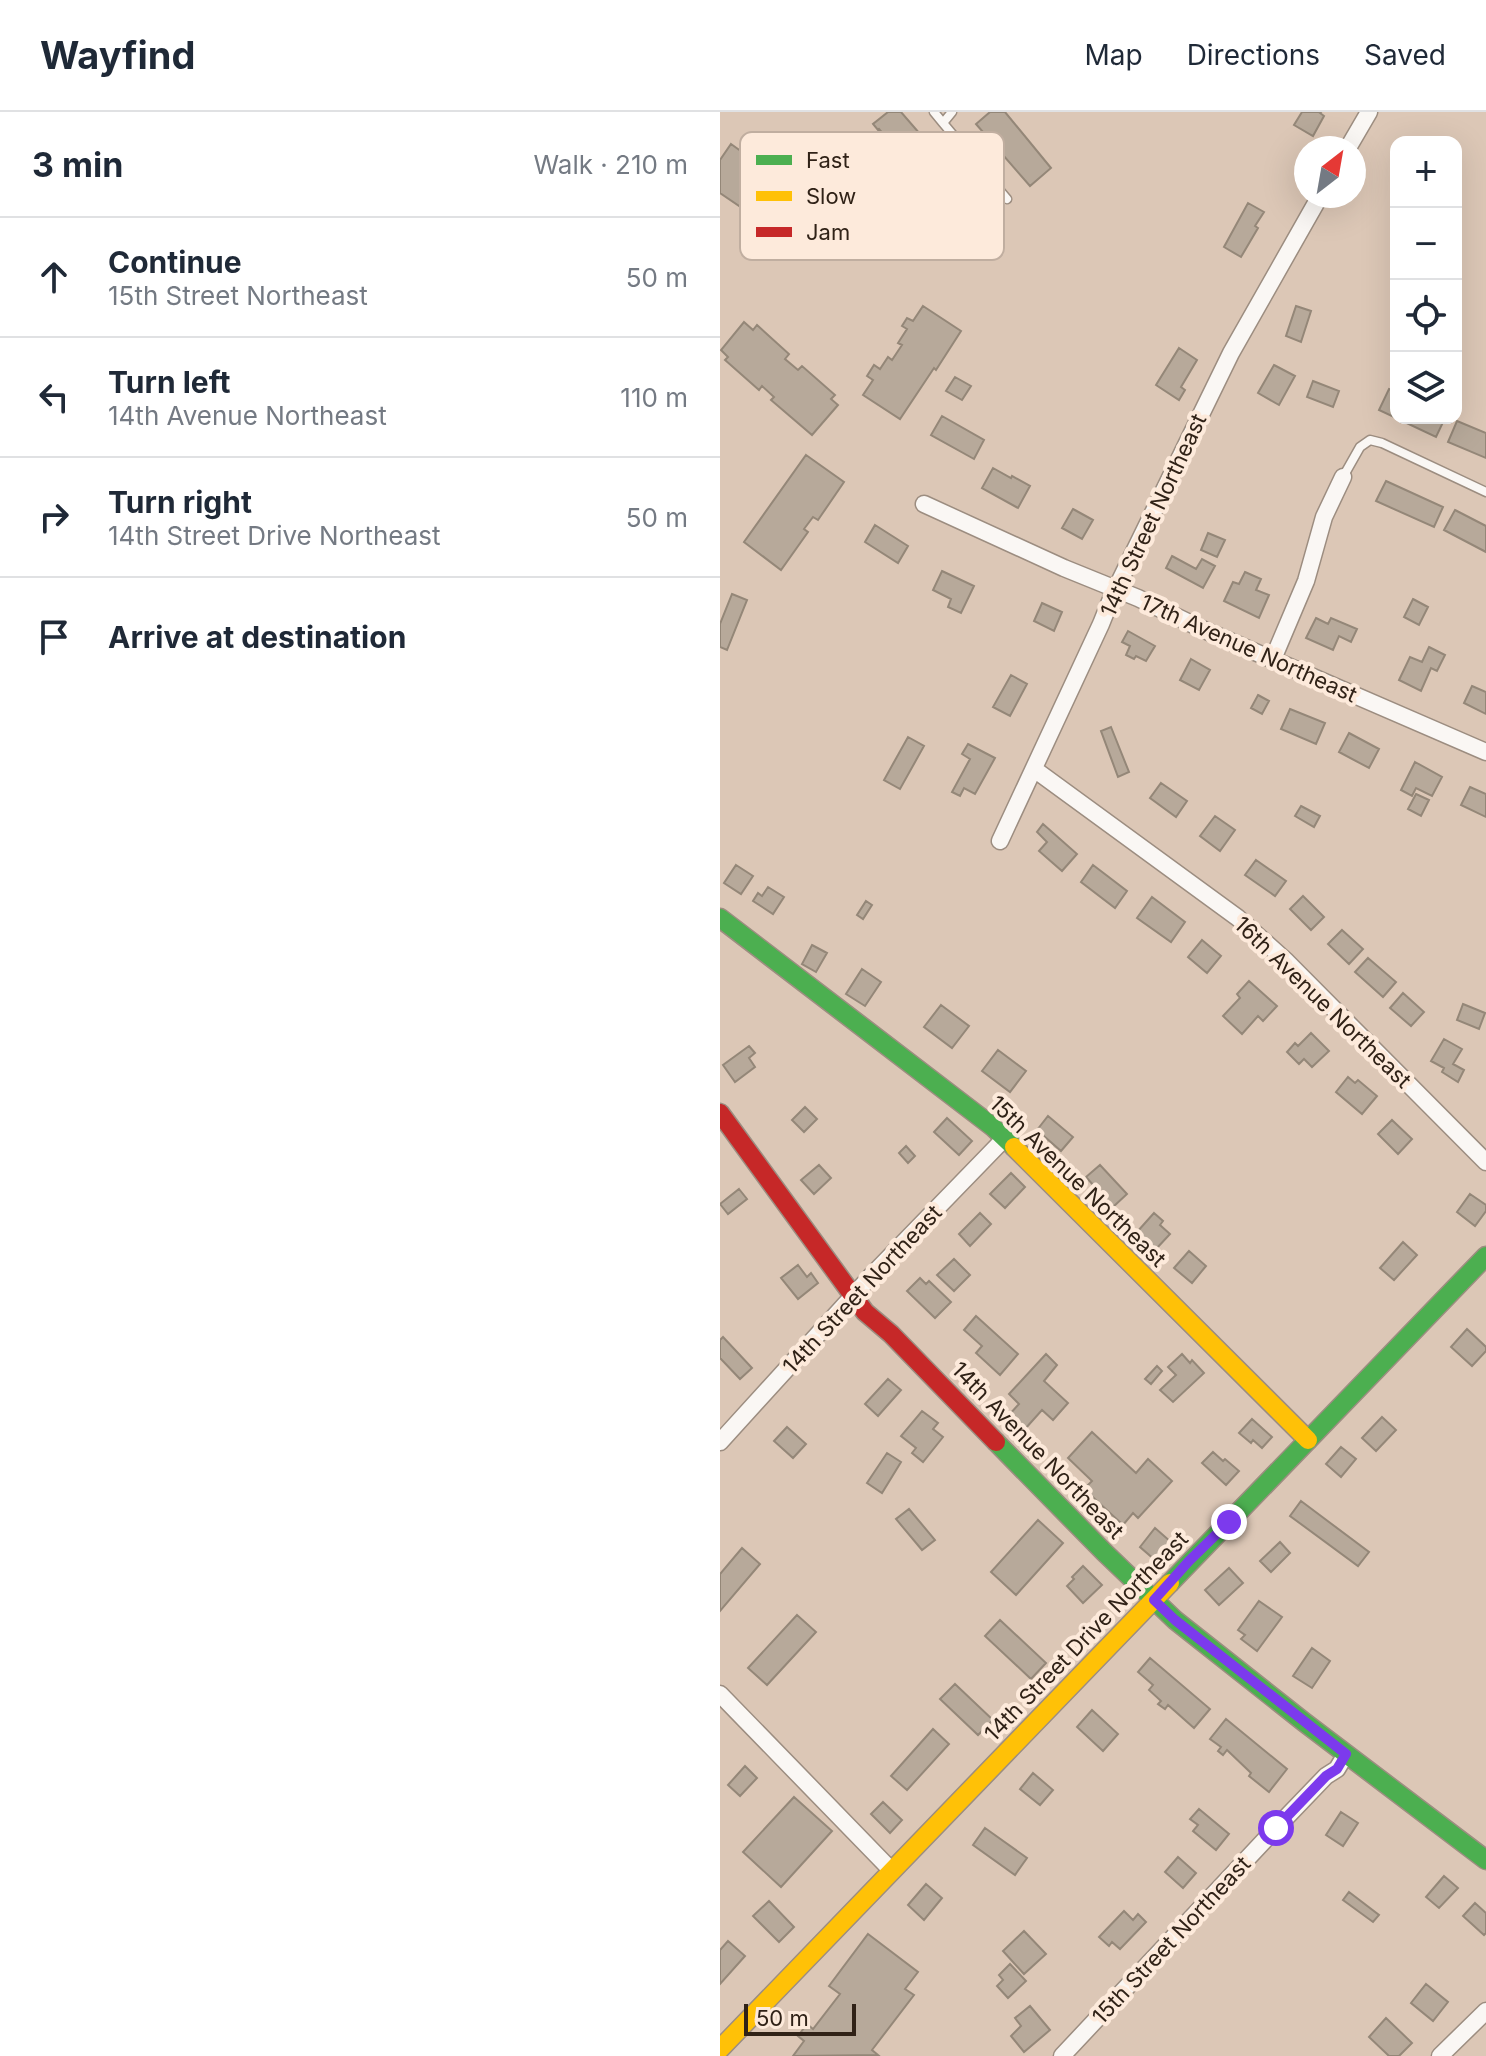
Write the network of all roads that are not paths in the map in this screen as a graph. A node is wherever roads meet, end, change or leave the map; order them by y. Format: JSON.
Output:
{"nodes":[{"id":1,"x":934,"y":112,"type":"edge"},
{"id":2,"x":952,"y":112,"type":"edge"},
{"id":3,"x":1369,"y":112,"type":"edge"},
{"id":4,"x":943,"y":123,"type":"junction"},
{"id":5,"x":951,"y":132,"type":"edge"},
{"id":6,"x":1355,"y":136,"type":"edge"},
{"id":7,"x":1004,"y":195,"type":"edge"},
{"id":8,"x":1007,"y":199,"type":"dead end"},
{"id":9,"x":1313,"y":208,"type":"edge"},
{"id":10,"x":1343,"y":477,"type":"joint"},
{"id":11,"x":1486,"y":492,"type":"edge"},
{"id":12,"x":924,"y":504,"type":"dead end"},
{"id":13,"x":1116,"y":589,"type":"junction"},
{"id":14,"x":1273,"y":659,"type":"junction"},
{"id":15,"x":1486,"y":752,"type":"edge"},
{"id":16,"x":1034,"y":769,"type":"junction"},
{"id":17,"x":1000,"y":841,"type":"dead end"},
{"id":18,"x":720,"y":918,"type":"edge"},
{"id":19,"x":720,"y":1113,"type":"edge"},
{"id":20,"x":1005,"y":1138,"type":"junction"},
{"id":21,"x":1486,"y":1162,"type":"edge"},
{"id":22,"x":1486,"y":1256,"type":"edge"},
{"id":23,"x":852,"y":1297,"type":"junction"},
{"id":24,"x":1308,"y":1440,"type":"junction"},
{"id":25,"x":720,"y":1442,"type":"edge"},
{"id":26,"x":1154,"y":1600,"type":"junction"},
{"id":27,"x":720,"y":1694,"type":"edge"},
{"id":28,"x":1346,"y":1754,"type":"junction"},
{"id":29,"x":1486,"y":1860,"type":"edge"},
{"id":30,"x":892,"y":1871,"type":"junction"},
{"id":31,"x":1486,"y":2011,"type":"edge"},
{"id":32,"x":720,"y":2049,"type":"edge"},
{"id":33,"x":1062,"y":2056,"type":"edge"},
{"id":34,"x":1440,"y":2056,"type":"edge"}],
"edges":[{"from":1,"to":4,"type":"lane"},
{"from":2,"to":4,"type":"lane"},
{"from":3,"to":6,"type":"street"},
{"from":4,"to":5,"type":"lane"},
{"from":7,"to":8,"type":"lane"},
{"from":9,"to":13,"type":"street","name":"14th Street Northeast"},
{"from":10,"to":11,"type":"lane"},
{"from":10,"to":14,"type":"street"},
{"from":12,"to":13,"type":"street","name":"17th Avenue Northeast"},
{"from":13,"to":14,"type":"street","name":"17th Avenue Northeast"},
{"from":13,"to":16,"type":"street","name":"14th Street Northeast"},
{"from":14,"to":15,"type":"street","name":"17th Avenue Northeast"},
{"from":16,"to":17,"type":"street","name":"14th Street Northeast"},
{"from":16,"to":21,"type":"street","name":"16th Avenue Northeast"},
{"from":18,"to":20,"type":"street","name":"15th Avenue Northeast"},
{"from":19,"to":23,"type":"street","name":"14th Avenue Northeast"},
{"from":20,"to":23,"type":"street","name":"14th Street Northeast"},
{"from":20,"to":24,"type":"street","name":"15th Avenue Northeast"},
{"from":22,"to":24,"type":"street","name":"14th Street Drive Northeast"},
{"from":23,"to":25,"type":"street","name":"14th Street Northeast"},
{"from":23,"to":26,"type":"street","name":"14th Avenue Northeast"},
{"from":24,"to":26,"type":"street","name":"14th Street Drive Northeast"},
{"from":26,"to":28,"type":"street","name":"14th Avenue Northeast"},
{"from":26,"to":30,"type":"street","name":"14th Street Drive Northeast"},
{"from":27,"to":30,"type":"street"},
{"from":28,"to":29,"type":"street","name":"14th Avenue Northeast"},
{"from":28,"to":33,"type":"street","name":"15th Street Northeast"},
{"from":30,"to":32,"type":"street","name":"14th Street Drive Northeast"},
{"from":31,"to":34,"type":"street"}]}
